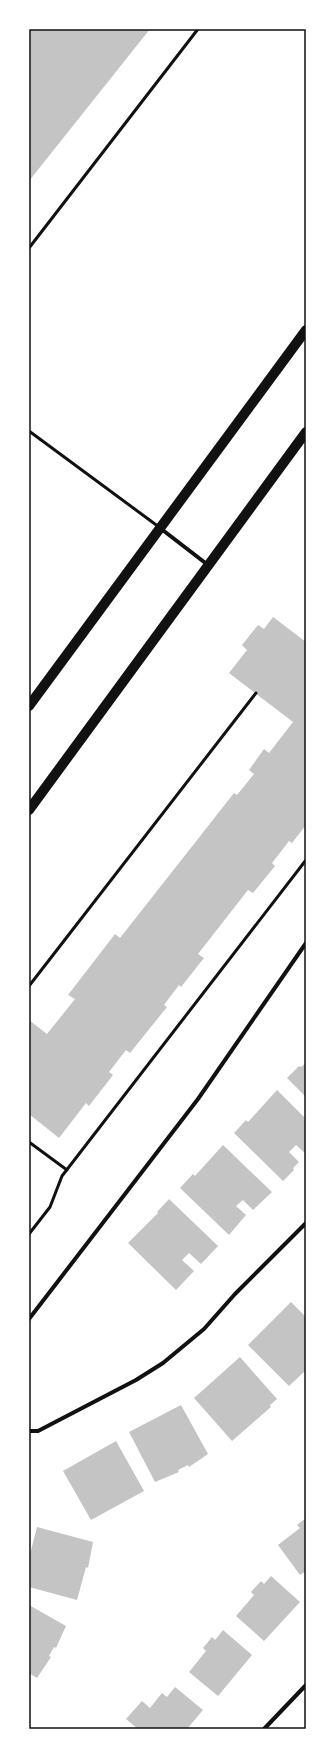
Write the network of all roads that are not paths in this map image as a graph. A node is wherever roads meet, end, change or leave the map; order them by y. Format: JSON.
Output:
{"nodes":[{"id":1,"x":198,"y":29,"type":"edge"},
{"id":2,"x":29,"y":248,"type":"edge"},
{"id":3,"x":306,"y":330,"type":"edge"},
{"id":4,"x":29,"y":431,"type":"edge"},
{"id":5,"x":306,"y":432,"type":"edge"},
{"id":6,"x":160,"y":528,"type":"junction"},
{"id":7,"x":208,"y":565,"type":"junction"},
{"id":8,"x":256,"y":694,"type":"dead end"},
{"id":9,"x":29,"y":706,"type":"edge"},
{"id":10,"x":29,"y":810,"type":"edge"},
{"id":11,"x":306,"y":860,"type":"edge"},
{"id":12,"x":306,"y":943,"type":"edge"},
{"id":13,"x":29,"y":986,"type":"edge"},
{"id":14,"x":29,"y":1142,"type":"edge"},
{"id":15,"x":67,"y":1170,"type":"junction"},
{"id":16,"x":306,"y":1223,"type":"edge"},
{"id":17,"x":29,"y":1234,"type":"edge"},
{"id":18,"x":29,"y":1319,"type":"edge"},
{"id":19,"x":29,"y":1431,"type":"edge"},
{"id":20,"x":306,"y":1685,"type":"edge"},
{"id":21,"x":264,"y":1729,"type":"edge"}],
"edges":[{"from":1,"to":2,"type":"lane"},
{"from":3,"to":6,"type":"main road"},
{"from":4,"to":6,"type":"lane"},
{"from":5,"to":7,"type":"main road"},
{"from":6,"to":7,"type":"street"},
{"from":6,"to":9,"type":"main road"},
{"from":7,"to":10,"type":"main road"},
{"from":8,"to":13,"type":"lane"},
{"from":11,"to":15,"type":"lane"},
{"from":12,"to":18,"type":"street"},
{"from":14,"to":15,"type":"lane"},
{"from":15,"to":17,"type":"lane"},
{"from":16,"to":19,"type":"street"},
{"from":20,"to":21,"type":"street"}]}
